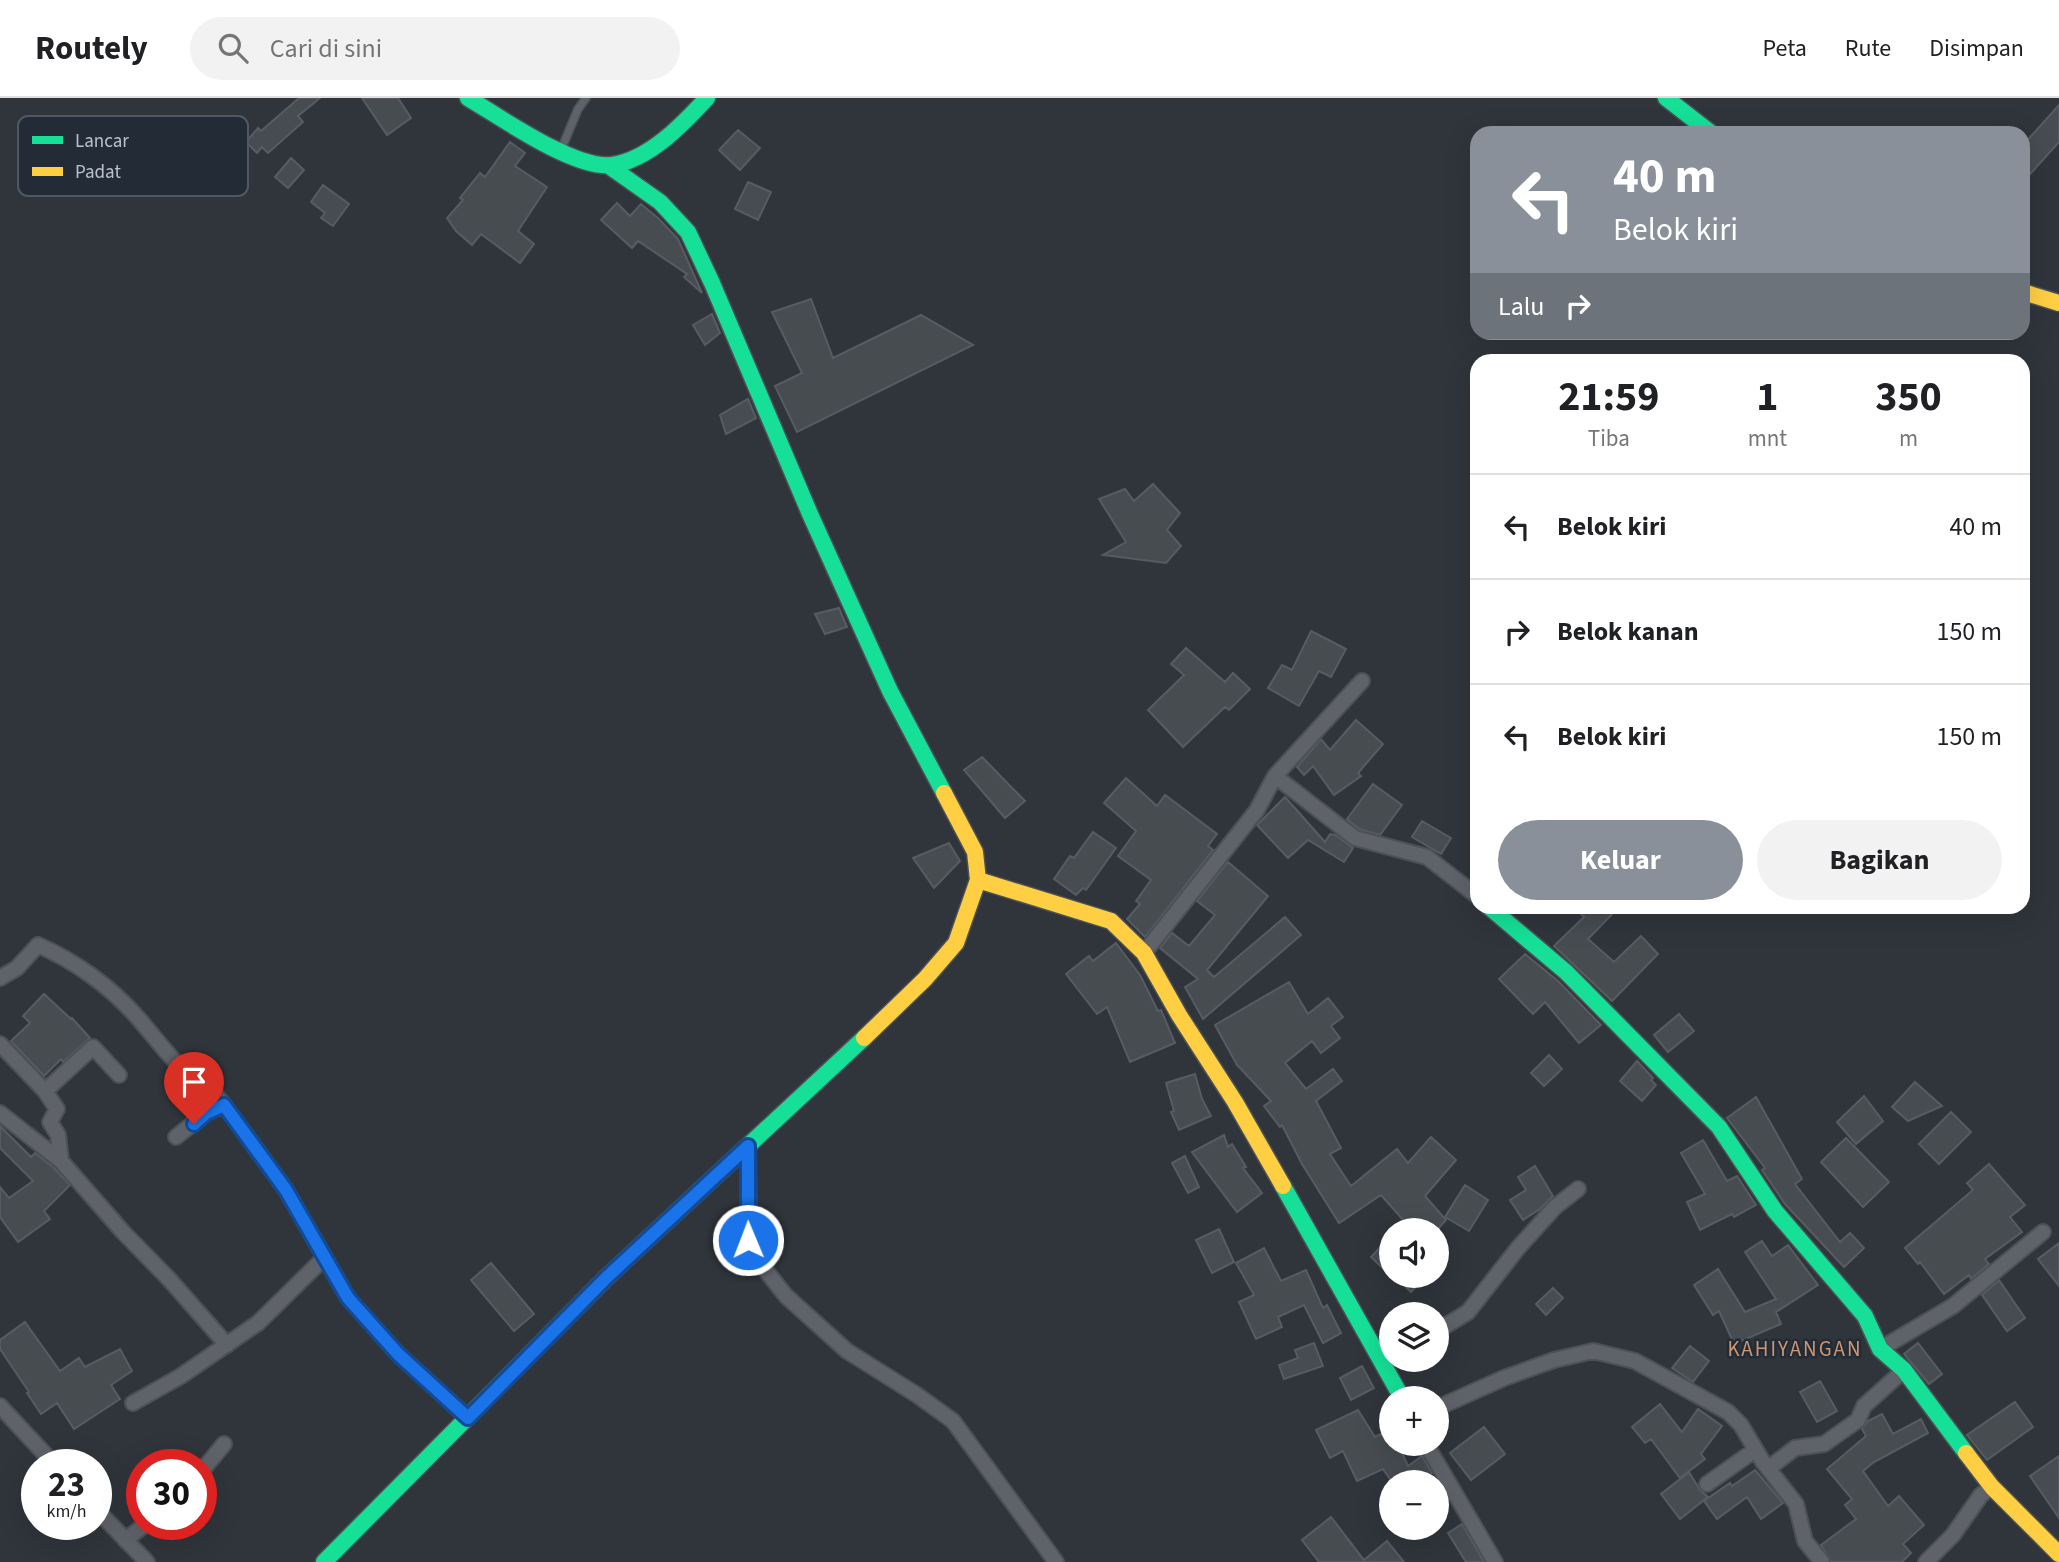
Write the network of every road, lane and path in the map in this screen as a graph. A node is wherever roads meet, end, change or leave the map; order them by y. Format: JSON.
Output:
{"nodes":[{"id":1,"x":468,"y":98,"type":"edge"},
{"id":2,"x":586,"y":98,"type":"edge"},
{"id":3,"x":707,"y":98,"type":"edge"},
{"id":4,"x":1665,"y":98,"type":"edge"},
{"id":5,"x":1702,"y":126,"type":"edge"},
{"id":6,"x":561,"y":151,"type":"junction"},
{"id":7,"x":609,"y":166,"type":"junction"},
{"id":8,"x":2030,"y":294,"type":"edge"},
{"id":9,"x":2059,"y":303,"type":"edge"},
{"id":10,"x":1362,"y":681,"type":"dead end"},
{"id":11,"x":1275,"y":776,"type":"junction"},
{"id":12,"x":978,"y":880,"type":"junction"},
{"id":13,"x":1470,"y":891,"type":"edge"},
{"id":14,"x":1498,"y":914,"type":"edge"},
{"id":15,"x":1144,"y":953,"type":"junction"},
{"id":16,"x":0,"y":978,"type":"edge"},
{"id":17,"x":0,"y":1044,"type":"edge"},
{"id":18,"x":119,"y":1074,"type":"dead end"},
{"id":19,"x":45,"y":1091,"type":"junction"},
{"id":20,"x":224,"y":1105,"type":"junction"},
{"id":21,"x":0,"y":1113,"type":"edge"},
{"id":22,"x":176,"y":1137,"type":"dead end"},
{"id":23,"x":748,"y":1146,"type":"junction"},
{"id":24,"x":61,"y":1161,"type":"junction"},
{"id":25,"x":1578,"y":1189,"type":"dead end"},
{"id":26,"x":2043,"y":1232,"type":"dead end"},
{"id":27,"x":324,"y":1258,"type":"junction"},
{"id":28,"x":1449,"y":1324,"type":"edge"},
{"id":29,"x":227,"y":1345,"type":"junction"},
{"id":30,"x":1379,"y":1347,"type":"edge"},
{"id":31,"x":1880,"y":1349,"type":"junction"},
{"id":32,"x":1904,"y":1370,"type":"junction"},
{"id":33,"x":133,"y":1403,"type":"dead end"},
{"id":34,"x":1449,"y":1403,"type":"edge"},
{"id":35,"x":0,"y":1406,"type":"edge"},
{"id":36,"x":468,"y":1418,"type":"junction"},
{"id":37,"x":224,"y":1444,"type":"dead end"},
{"id":38,"x":40,"y":1449,"type":"edge"},
{"id":39,"x":1755,"y":1450,"type":"junction"},
{"id":40,"x":217,"y":1453,"type":"edge"},
{"id":41,"x":1433,"y":1456,"type":"edge"},
{"id":42,"x":1769,"y":1468,"type":"junction"},
{"id":43,"x":1707,"y":1484,"type":"dead end"},
{"id":44,"x":1993,"y":1487,"type":"junction"},
{"id":45,"x":112,"y":1526,"type":"edge"},
{"id":46,"x":125,"y":1540,"type":"joint"},
{"id":47,"x":2059,"y":1554,"type":"edge"},
{"id":48,"x":147,"y":1562,"type":"edge"},
{"id":49,"x":324,"y":1562,"type":"edge"},
{"id":50,"x":1056,"y":1562,"type":"edge"},
{"id":51,"x":1495,"y":1562,"type":"edge"},
{"id":52,"x":1822,"y":1562,"type":"edge"},
{"id":53,"x":1926,"y":1562,"type":"edge"}],
"edges":[{"from":1,"to":6,"type":"street"},
{"from":2,"to":6,"type":"lane"},
{"from":3,"to":7,"type":"street"},
{"from":4,"to":5,"type":"street"},
{"from":6,"to":7,"type":"street"},
{"from":7,"to":12,"type":"street"},
{"from":8,"to":9,"type":"street"},
{"from":10,"to":11,"type":"street"},
{"from":11,"to":13,"type":"street"},
{"from":11,"to":15,"type":"street"},
{"from":12,"to":15,"type":"street"},
{"from":12,"to":23,"type":"street"},
{"from":14,"to":31,"type":"street"},
{"from":15,"to":30,"type":"street"},
{"from":16,"to":20,"type":"street"},
{"from":17,"to":19,"type":"street"},
{"from":18,"to":19,"type":"street"},
{"from":19,"to":24,"type":"street"},
{"from":20,"to":22,"type":"street"},
{"from":20,"to":27,"type":"street"},
{"from":21,"to":24,"type":"street"},
{"from":23,"to":36,"type":"street"},
{"from":23,"to":50,"type":"street"},
{"from":24,"to":29,"type":"street"},
{"from":25,"to":28,"type":"street"},
{"from":26,"to":31,"type":"street"},
{"from":27,"to":29,"type":"street"},
{"from":27,"to":36,"type":"street"},
{"from":29,"to":33,"type":"street"},
{"from":31,"to":32,"type":"street"},
{"from":32,"to":42,"type":"street"},
{"from":32,"to":44,"type":"street"},
{"from":34,"to":39,"type":"street"},
{"from":35,"to":38,"type":"street"},
{"from":36,"to":49,"type":"street"},
{"from":37,"to":40,"type":"street"},
{"from":39,"to":42,"type":"street"},
{"from":39,"to":43,"type":"street"},
{"from":41,"to":51,"type":"street"},
{"from":42,"to":52,"type":"street"},
{"from":44,"to":47,"type":"street"},
{"from":44,"to":53,"type":"street"},
{"from":45,"to":46,"type":"street"},
{"from":46,"to":48,"type":"street"}]}
